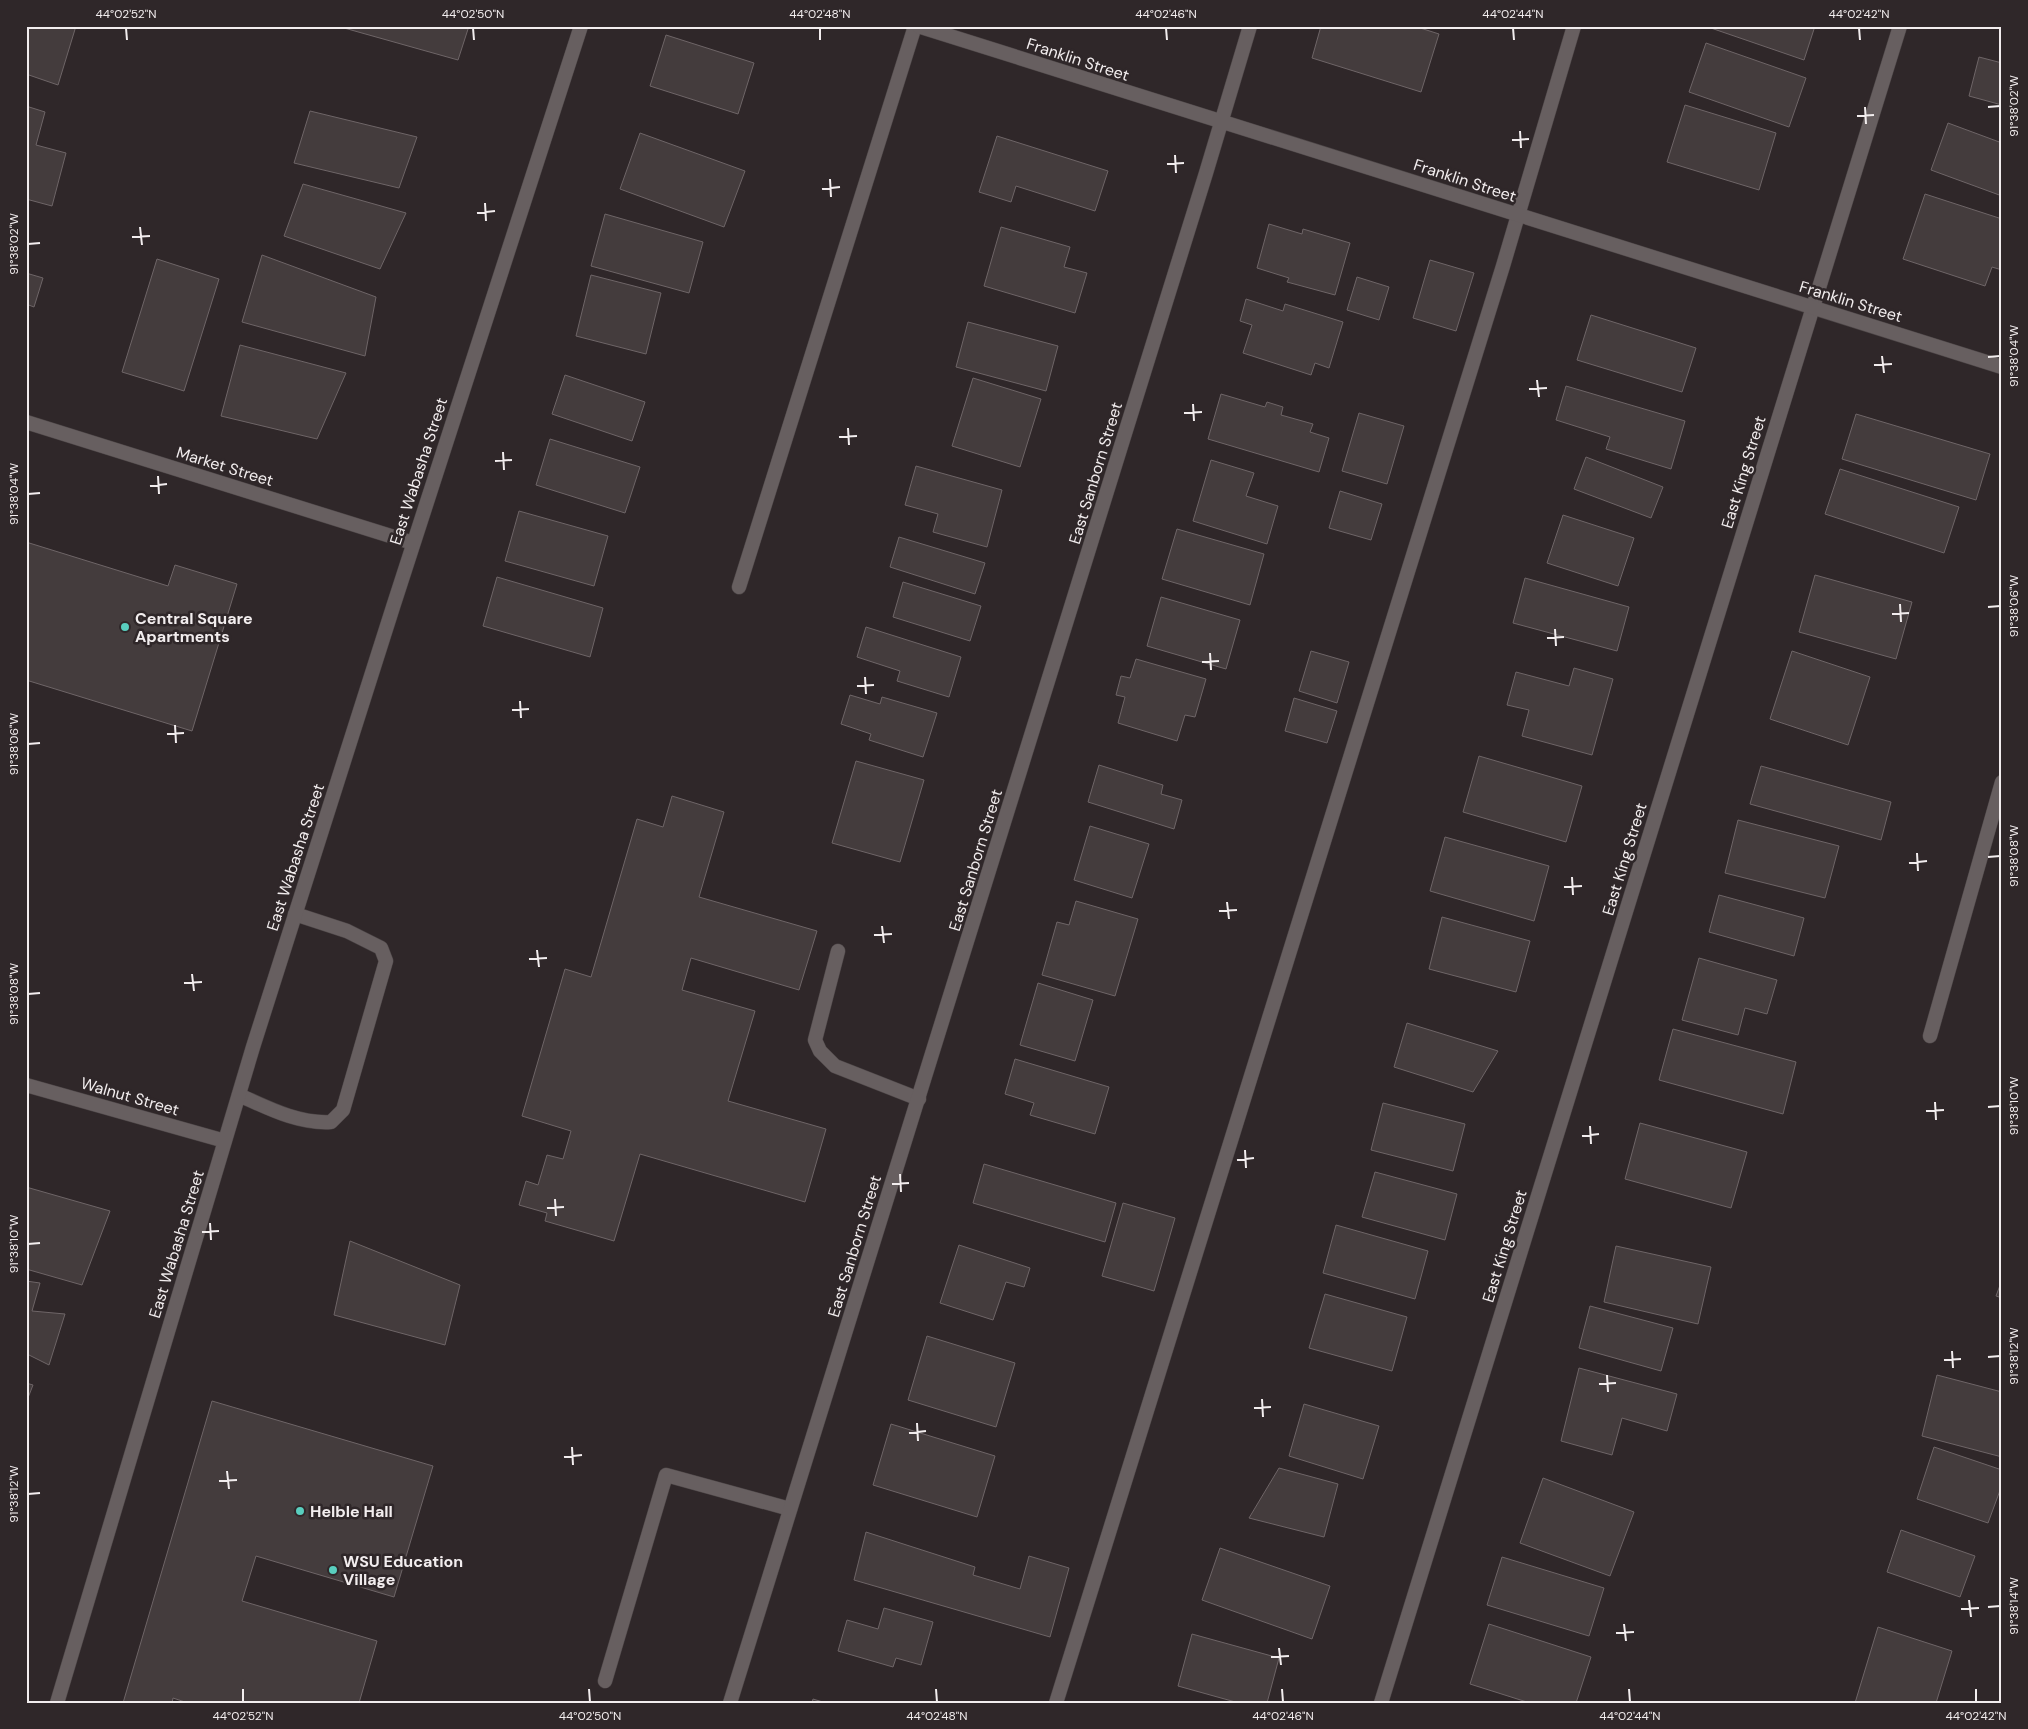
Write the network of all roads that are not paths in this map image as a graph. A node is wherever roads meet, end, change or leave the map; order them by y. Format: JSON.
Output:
{"nodes":[{"id":1,"x":581,"y":26,"type":"edge"},
{"id":2,"x":916,"y":26,"type":"edge"},
{"id":3,"x":1250,"y":26,"type":"edge"},
{"id":4,"x":1574,"y":26,"type":"edge"},
{"id":5,"x":1900,"y":26,"type":"edge"},
{"id":6,"x":1222,"y":122,"type":"junction"},
{"id":7,"x":1518,"y":215,"type":"junction"},
{"id":8,"x":1813,"y":307,"type":"junction"},
{"id":9,"x":2002,"y":366,"type":"edge"},
{"id":10,"x":26,"y":422,"type":"edge"},
{"id":11,"x":413,"y":543,"type":"junction"},
{"id":12,"x":739,"y":587,"type":"dead end"},
{"id":13,"x":2002,"y":782,"type":"edge"},
{"id":14,"x":296,"y":914,"type":"junction"},
{"id":15,"x":838,"y":951,"type":"dead end"},
{"id":16,"x":1930,"y":1036,"type":"dead end"},
{"id":17,"x":26,"y":1085,"type":"edge"},
{"id":18,"x":239,"y":1095,"type":"junction"},
{"id":19,"x":919,"y":1100,"type":"junction"},
{"id":20,"x":225,"y":1141,"type":"junction"},
{"id":21,"x":790,"y":1509,"type":"junction"},
{"id":22,"x":605,"y":1681,"type":"dead end"},
{"id":23,"x":57,"y":1703,"type":"edge"},
{"id":24,"x":730,"y":1703,"type":"edge"},
{"id":25,"x":1056,"y":1703,"type":"edge"},
{"id":26,"x":1381,"y":1703,"type":"edge"}],
"edges":[{"from":1,"to":11,"type":"street","name":"East Wabasha Street"},
{"from":2,"to":6,"type":"street","name":"Franklin Street"},
{"from":2,"to":12,"type":"street"},
{"from":3,"to":6,"type":"street","name":"East Sanborn Street"},
{"from":4,"to":7,"type":"street"},
{"from":5,"to":8,"type":"street","name":"East King Street"},
{"from":6,"to":7,"type":"street","name":"Franklin Street"},
{"from":6,"to":19,"type":"street","name":"East Sanborn Street"},
{"from":7,"to":8,"type":"street","name":"Franklin Street"},
{"from":7,"to":25,"type":"street"},
{"from":8,"to":9,"type":"street","name":"Franklin Street"},
{"from":8,"to":26,"type":"street","name":"East King Street"},
{"from":10,"to":11,"type":"street","name":"Market Street"},
{"from":11,"to":14,"type":"street","name":"East Wabasha Street"},
{"from":13,"to":16,"type":"street"},
{"from":14,"to":18,"type":"street","name":"East Wabasha Street"},
{"from":14,"to":18,"type":"street"},
{"from":15,"to":19,"type":"street"},
{"from":17,"to":20,"type":"street","name":"Walnut Street"},
{"from":18,"to":20,"type":"street","name":"East Wabasha Street"},
{"from":19,"to":21,"type":"street","name":"East Sanborn Street"},
{"from":20,"to":23,"type":"street","name":"East Wabasha Street"},
{"from":21,"to":22,"type":"street"},
{"from":21,"to":24,"type":"street","name":"East Sanborn Street"}]}
